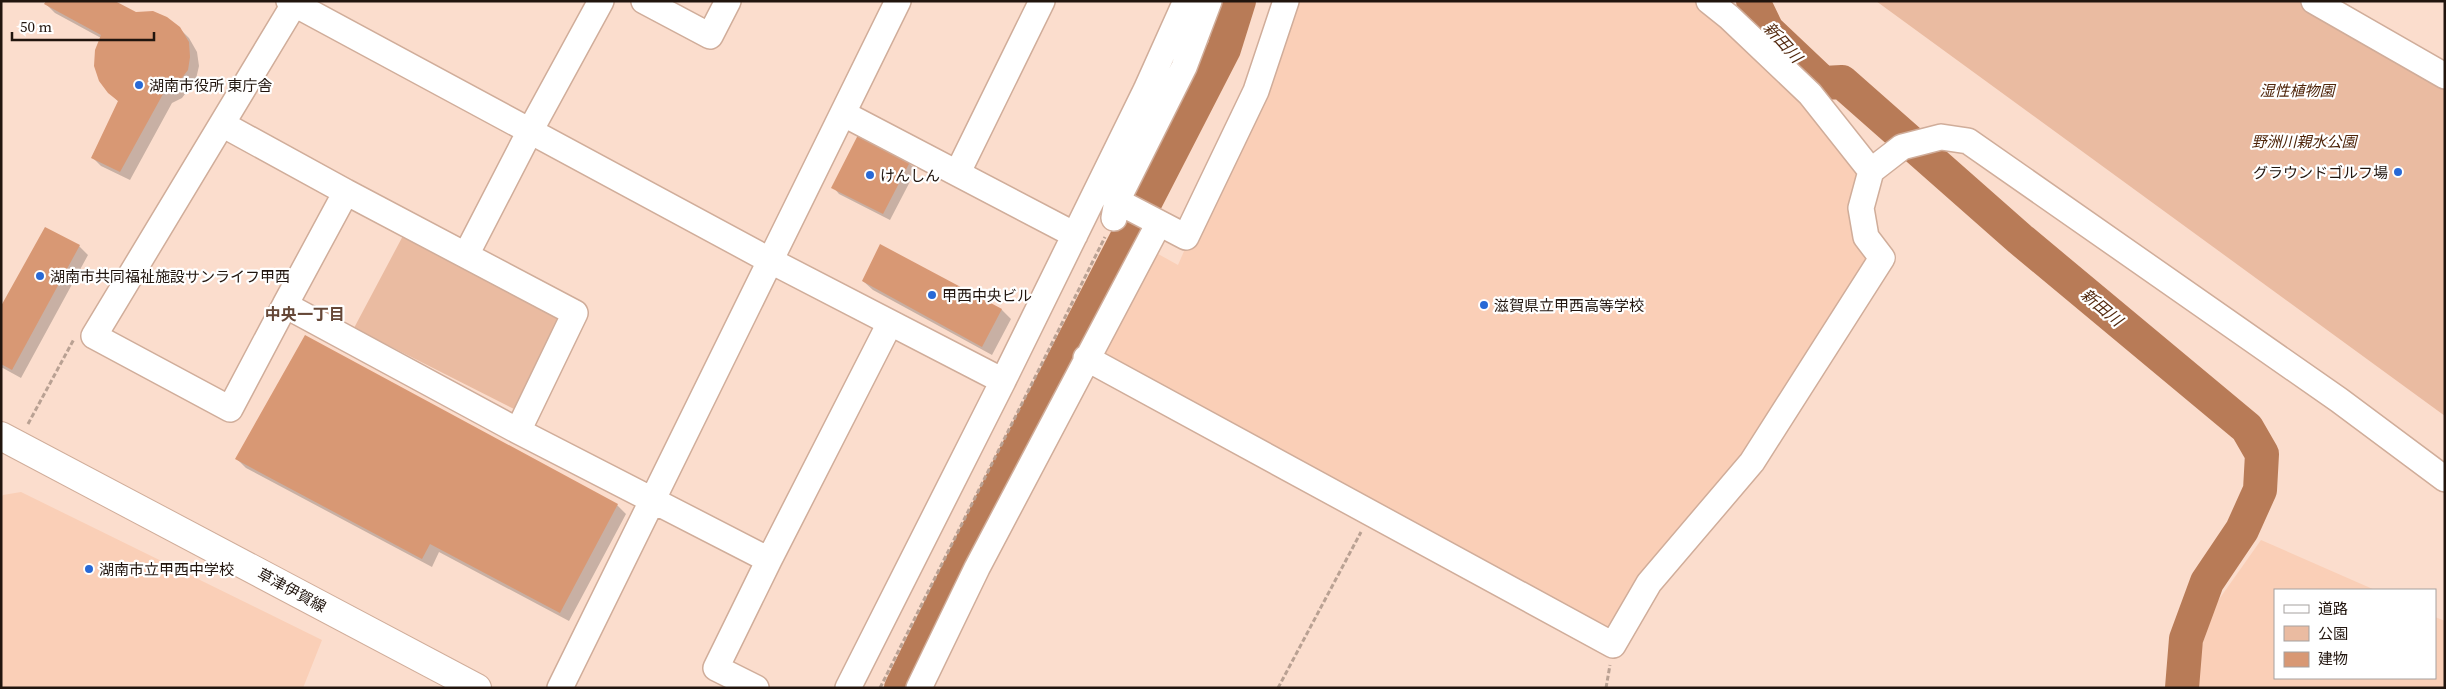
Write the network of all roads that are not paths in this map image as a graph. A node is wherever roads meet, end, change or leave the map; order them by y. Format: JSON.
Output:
{"nodes":[{"id":1,"x":601,"y":1,"type":"edge"},
{"id":2,"x":644,"y":1,"type":"edge"},
{"id":3,"x":728,"y":1,"type":"edge"},
{"id":4,"x":898,"y":1,"type":"edge"},
{"id":5,"x":1042,"y":1,"type":"edge"},
{"id":6,"x":1186,"y":1,"type":"edge"},
{"id":7,"x":1209,"y":1,"type":"edge"},
{"id":8,"x":1286,"y":1,"type":"edge"},
{"id":9,"x":1709,"y":1,"type":"edge"},
{"id":10,"x":2314,"y":1,"type":"edge"},
{"id":11,"x":293,"y":2,"type":"edge"},
{"id":12,"x":2445,"y":76,"type":"edge"},
{"id":13,"x":844,"y":114,"type":"junction"},
{"id":14,"x":222,"y":124,"type":"junction"},
{"id":15,"x":530,"y":131,"type":"junction"},
{"id":16,"x":1871,"y":171,"type":"junction"},
{"id":17,"x":958,"y":172,"type":"junction"},
{"id":18,"x":346,"y":192,"type":"junction"},
{"id":19,"x":1155,"y":221,"type":"junction"},
{"id":20,"x":1075,"y":235,"type":"junction"},
{"id":21,"x":466,"y":255,"type":"junction"},
{"id":22,"x":771,"y":261,"type":"junction"},
{"id":23,"x":285,"y":305,"type":"junction"},
{"id":24,"x":890,"y":324,"type":"junction"},
{"id":25,"x":1086,"y":358,"type":"junction"},
{"id":26,"x":1003,"y":381,"type":"junction"},
{"id":27,"x":518,"y":431,"type":"junction"},
{"id":28,"x":8,"y":436,"type":"edge"},
{"id":29,"x":2445,"y":479,"type":"edge"},
{"id":30,"x":654,"y":501,"type":"junction"},
{"id":31,"x":769,"y":560,"type":"junction"},
{"id":32,"x":477,"y":688,"type":"edge"},
{"id":33,"x":560,"y":688,"type":"edge"},
{"id":34,"x":756,"y":688,"type":"edge"},
{"id":35,"x":848,"y":688,"type":"edge"},
{"id":36,"x":919,"y":688,"type":"edge"}],
"edges":[{"from":1,"to":15,"type":"street"},
{"from":2,"to":3,"type":"street"},
{"from":4,"to":13,"type":"street"},
{"from":5,"to":17,"type":"street"},
{"from":6,"to":20,"type":"street"},
{"from":7,"to":19,"type":"street"},
{"from":8,"to":19,"type":"street"},
{"from":9,"to":16,"type":"street"},
{"from":10,"to":12,"type":"street"},
{"from":11,"to":14,"type":"street"},
{"from":11,"to":15,"type":"street"},
{"from":13,"to":17,"type":"street"},
{"from":13,"to":22,"type":"street"},
{"from":14,"to":18,"type":"street"},
{"from":14,"to":23,"type":"street"},
{"from":15,"to":21,"type":"street"},
{"from":15,"to":22,"type":"street"},
{"from":16,"to":25,"type":"street"},
{"from":16,"to":29,"type":"street"},
{"from":17,"to":20,"type":"street"},
{"from":18,"to":21,"type":"street"},
{"from":18,"to":23,"type":"street"},
{"from":19,"to":25,"type":"street"},
{"from":20,"to":26,"type":"street"},
{"from":21,"to":27,"type":"street"},
{"from":22,"to":24,"type":"street"},
{"from":22,"to":30,"type":"street"},
{"from":23,"to":27,"type":"street"},
{"from":24,"to":26,"type":"street"},
{"from":24,"to":31,"type":"street"},
{"from":25,"to":36,"type":"street"},
{"from":26,"to":35,"type":"street"},
{"from":27,"to":30,"type":"street"},
{"from":28,"to":32,"type":"main road","name":"草津伊賀線"},
{"from":30,"to":31,"type":"street"},
{"from":30,"to":33,"type":"street"},
{"from":31,"to":34,"type":"street"}]}
